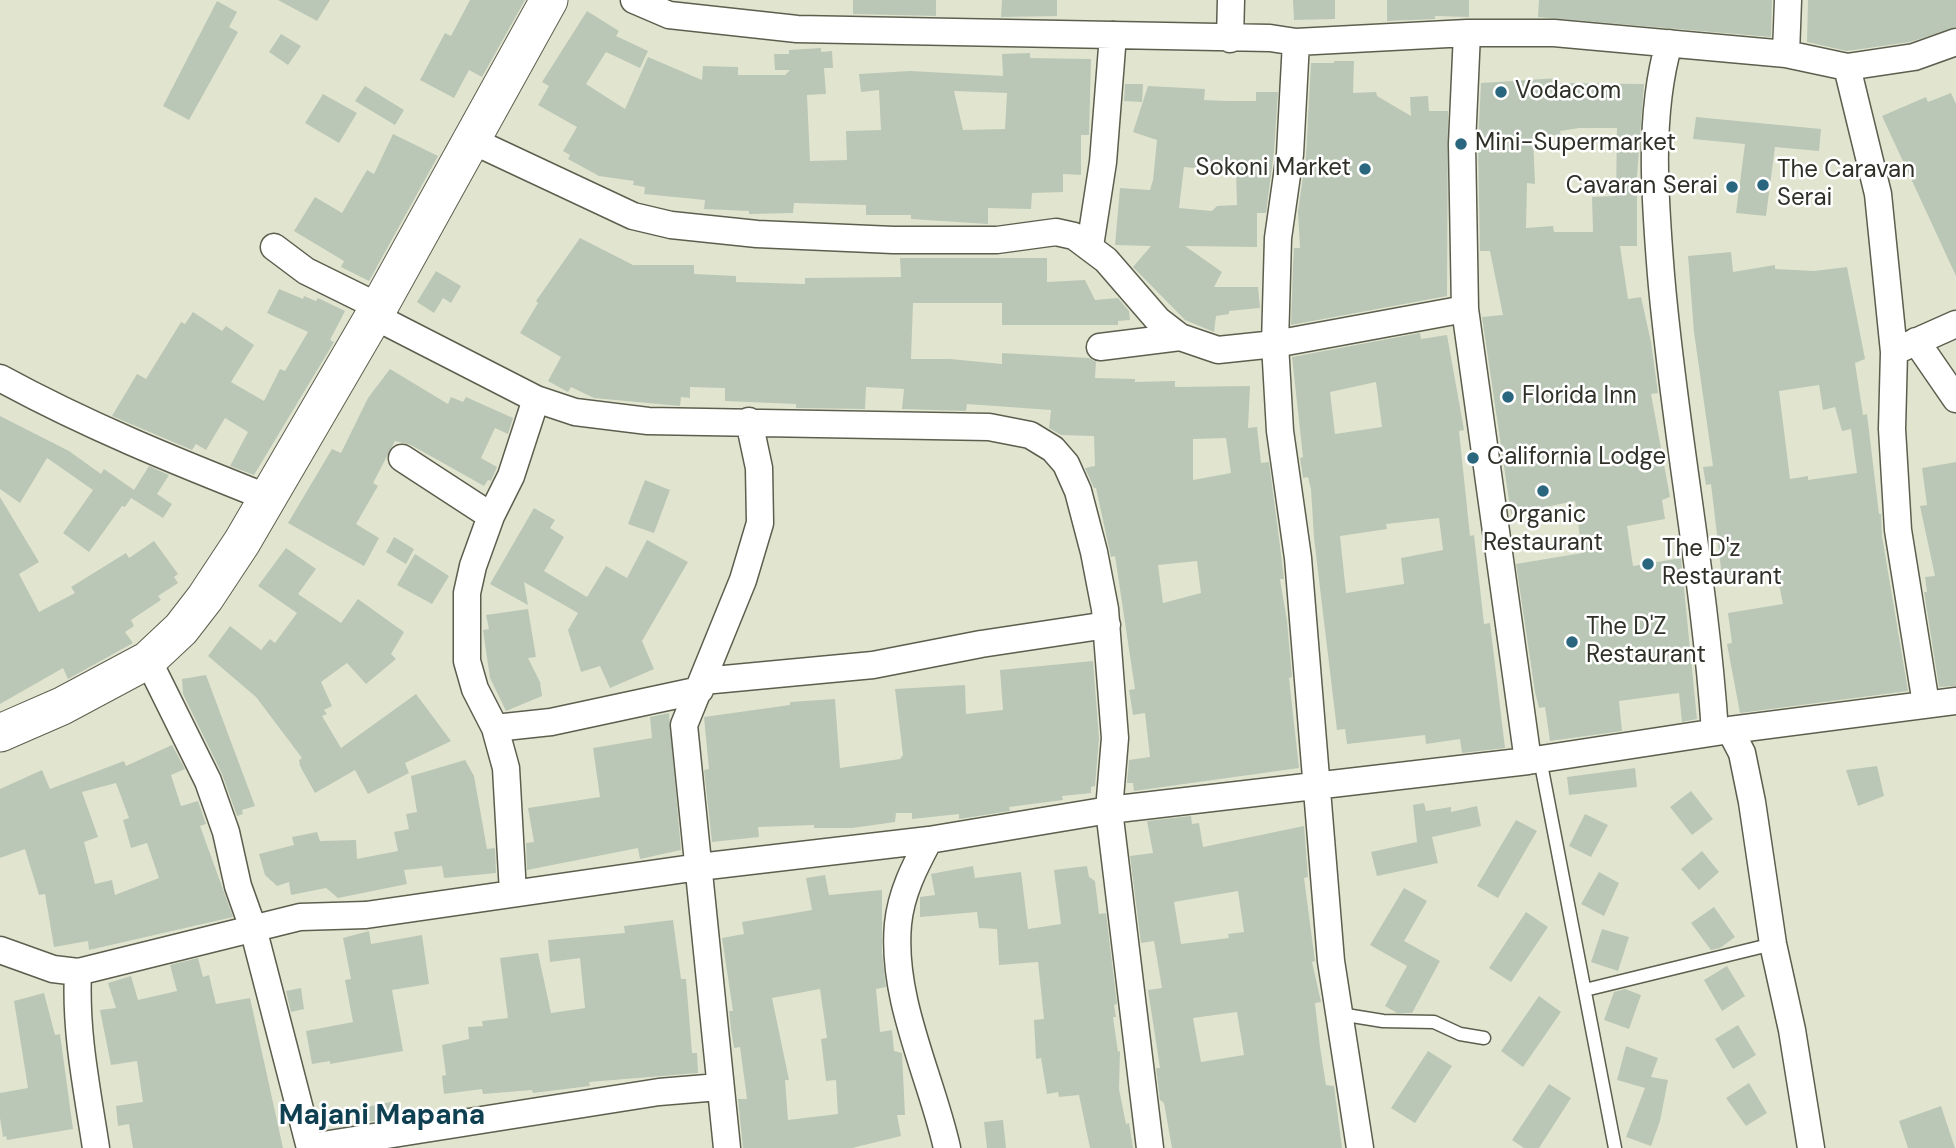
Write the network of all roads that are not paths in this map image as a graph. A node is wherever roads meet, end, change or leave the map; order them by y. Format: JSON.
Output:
{"nodes":[{"id":1,"x":549,"y":0,"type":"edge"},
{"id":2,"x":634,"y":0,"type":"edge"},
{"id":3,"x":1231,"y":0,"type":"edge"},
{"id":4,"x":1788,"y":0,"type":"edge"},
{"id":5,"x":1467,"y":33,"type":"junction"},
{"id":6,"x":1114,"y":36,"type":"junction"},
{"id":7,"x":1230,"y":39,"type":"junction"},
{"id":8,"x":1296,"y":42,"type":"junction"},
{"id":9,"x":1956,"y":42,"type":"edge"},
{"id":10,"x":1668,"y":43,"type":"junction"},
{"id":11,"x":1786,"y":54,"type":"junction"},
{"id":12,"x":1847,"y":67,"type":"junction"},
{"id":13,"x":473,"y":141,"type":"junction"},
{"id":14,"x":1090,"y":246,"type":"junction"},
{"id":15,"x":274,"y":247,"type":"dead end"},
{"id":16,"x":1465,"y":309,"type":"junction"},
{"id":17,"x":377,"y":311,"type":"junction"},
{"id":18,"x":1956,"y":324,"type":"edge"},
{"id":19,"x":1180,"y":337,"type":"junction"},
{"id":20,"x":1275,"y":344,"type":"junction"},
{"id":21,"x":1905,"y":346,"type":"junction"},
{"id":22,"x":1100,"y":347,"type":"dead end"},
{"id":23,"x":0,"y":378,"type":"edge"},
{"id":24,"x":536,"y":399,"type":"junction"},
{"id":25,"x":1956,"y":399,"type":"edge"},
{"id":26,"x":749,"y":421,"type":"junction"},
{"id":27,"x":402,"y":458,"type":"dead end"},
{"id":28,"x":266,"y":497,"type":"junction"},
{"id":29,"x":491,"y":516,"type":"junction"},
{"id":30,"x":1107,"y":625,"type":"junction"},
{"id":31,"x":148,"y":660,"type":"junction"},
{"id":32,"x":702,"y":686,"type":"junction"},
{"id":33,"x":1956,"y":701,"type":"edge"},
{"id":34,"x":1926,"y":705,"type":"junction"},
{"id":35,"x":495,"y":728,"type":"junction"},
{"id":36,"x":1723,"y":731,"type":"junction"},
{"id":37,"x":0,"y":733,"type":"edge"},
{"id":38,"x":1534,"y":760,"type":"junction"},
{"id":39,"x":1317,"y":785,"type":"junction"},
{"id":40,"x":1109,"y":810,"type":"junction"},
{"id":41,"x":929,"y":840,"type":"junction"},
{"id":42,"x":699,"y":867,"type":"junction"},
{"id":43,"x":513,"y":892,"type":"junction"},
{"id":44,"x":253,"y":928,"type":"junction"},
{"id":45,"x":1773,"y":944,"type":"junction"},
{"id":46,"x":0,"y":950,"type":"edge"},
{"id":47,"x":78,"y":972,"type":"junction"},
{"id":48,"x":1585,"y":990,"type":"junction"},
{"id":49,"x":1340,"y":1014,"type":"junction"},
{"id":50,"x":1484,"y":1038,"type":"dead end"},
{"id":51,"x":719,"y":1087,"type":"junction"},
{"id":52,"x":96,"y":1148,"type":"edge"},
{"id":53,"x":310,"y":1148,"type":"edge"},
{"id":54,"x":727,"y":1148,"type":"edge"},
{"id":55,"x":947,"y":1148,"type":"edge"},
{"id":56,"x":1150,"y":1148,"type":"edge"},
{"id":57,"x":1360,"y":1148,"type":"edge"},
{"id":58,"x":1615,"y":1148,"type":"edge"},
{"id":59,"x":1811,"y":1148,"type":"edge"}],
"edges":[{"from":1,"to":13,"type":"main road"},
{"from":2,"to":6,"type":"street"},
{"from":3,"to":7,"type":"street"},
{"from":4,"to":11,"type":"street"},
{"from":5,"to":8,"type":"street"},
{"from":5,"to":10,"type":"street"},
{"from":5,"to":16,"type":"street"},
{"from":6,"to":7,"type":"street"},
{"from":6,"to":14,"type":"street"},
{"from":7,"to":8,"type":"street"},
{"from":8,"to":20,"type":"street"},
{"from":9,"to":12,"type":"street"},
{"from":10,"to":11,"type":"street"},
{"from":10,"to":36,"type":"street"},
{"from":11,"to":12,"type":"street"},
{"from":12,"to":21,"type":"street"},
{"from":13,"to":14,"type":"street"},
{"from":13,"to":17,"type":"main road"},
{"from":14,"to":19,"type":"street"},
{"from":15,"to":17,"type":"street"},
{"from":16,"to":20,"type":"street"},
{"from":16,"to":38,"type":"street"},
{"from":17,"to":24,"type":"street"},
{"from":17,"to":28,"type":"main road"},
{"from":18,"to":21,"type":"street"},
{"from":19,"to":20,"type":"street"},
{"from":19,"to":22,"type":"street"},
{"from":20,"to":39,"type":"street"},
{"from":21,"to":25,"type":"street"},
{"from":21,"to":34,"type":"street"},
{"from":23,"to":28,"type":"street"},
{"from":24,"to":26,"type":"street"},
{"from":24,"to":29,"type":"street"},
{"from":26,"to":30,"type":"street"},
{"from":26,"to":32,"type":"street"},
{"from":27,"to":29,"type":"street"},
{"from":28,"to":31,"type":"main road"},
{"from":29,"to":35,"type":"street"},
{"from":30,"to":32,"type":"street"},
{"from":30,"to":40,"type":"street"},
{"from":31,"to":37,"type":"main road"},
{"from":31,"to":44,"type":"street"},
{"from":32,"to":35,"type":"street"},
{"from":32,"to":42,"type":"street"},
{"from":33,"to":34,"type":"street"},
{"from":34,"to":36,"type":"street"},
{"from":35,"to":43,"type":"street"},
{"from":36,"to":38,"type":"street"},
{"from":36,"to":45,"type":"street"},
{"from":38,"to":39,"type":"street"},
{"from":38,"to":48,"type":"lane"},
{"from":39,"to":40,"type":"street"},
{"from":39,"to":49,"type":"street"},
{"from":40,"to":41,"type":"street"},
{"from":40,"to":56,"type":"street"},
{"from":41,"to":42,"type":"street"},
{"from":41,"to":55,"type":"street"},
{"from":42,"to":43,"type":"street"},
{"from":42,"to":51,"type":"street"},
{"from":43,"to":44,"type":"street"},
{"from":44,"to":47,"type":"street"},
{"from":44,"to":53,"type":"street"},
{"from":45,"to":48,"type":"lane"},
{"from":45,"to":59,"type":"street"},
{"from":46,"to":47,"type":"street"},
{"from":47,"to":52,"type":"street"},
{"from":48,"to":58,"type":"lane"},
{"from":49,"to":50,"type":"lane"},
{"from":49,"to":57,"type":"street"},
{"from":51,"to":53,"type":"street"},
{"from":51,"to":54,"type":"street"}]}
